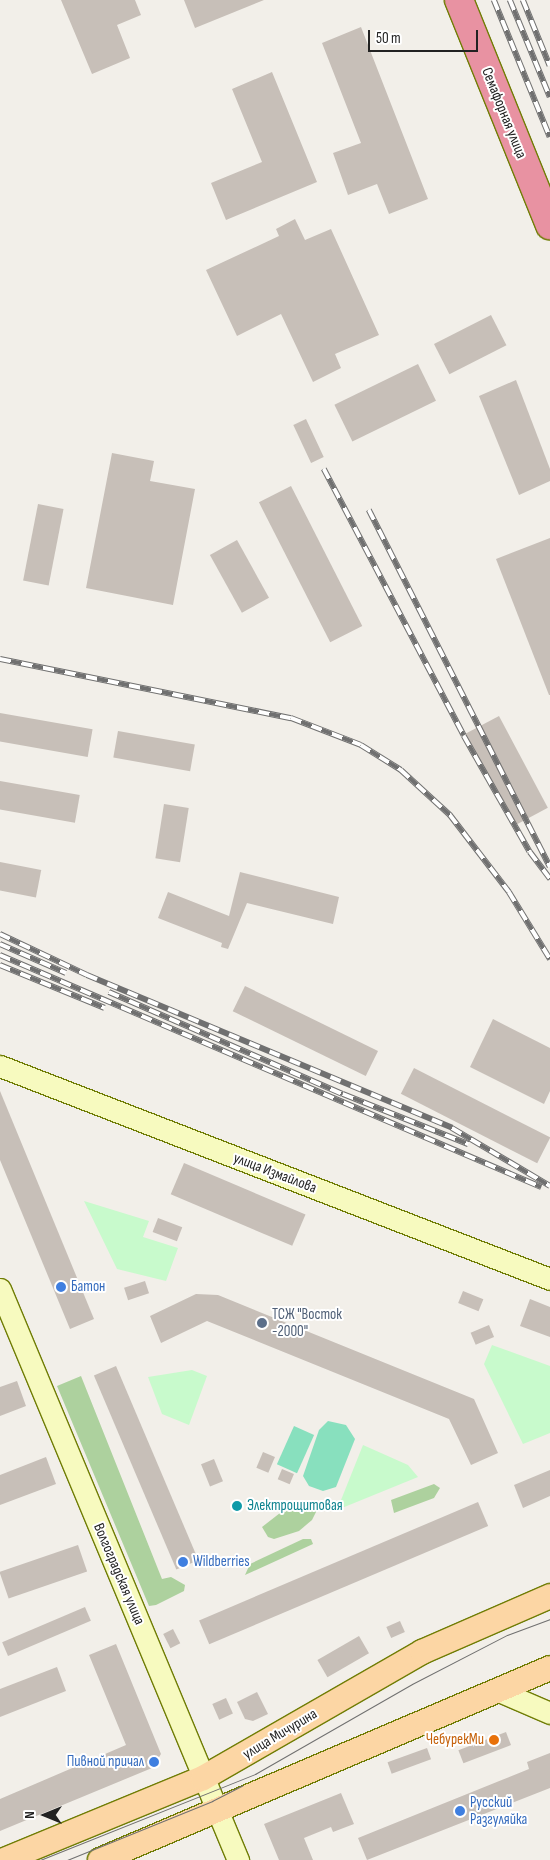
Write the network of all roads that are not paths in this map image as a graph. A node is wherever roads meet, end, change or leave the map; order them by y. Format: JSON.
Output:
{"nodes":[{"id":1,"x":459,"y":0,"type":"edge"},
{"id":2,"x":550,"y":225,"type":"edge"},
{"id":3,"x":0,"y":1066,"type":"edge"},
{"id":4,"x":550,"y":1279,"type":"edge"},
{"id":5,"x":0,"y":1288,"type":"edge"},
{"id":6,"x":550,"y":1596,"type":"edge"},
{"id":7,"x":550,"y":1668,"type":"edge"},
{"id":8,"x":499,"y":1691,"type":"junction"},
{"id":9,"x":550,"y":1713,"type":"edge"},
{"id":10,"x":203,"y":1778,"type":"junction"},
{"id":11,"x":218,"y":1812,"type":"junction"},
{"id":12,"x":4,"y":1860,"type":"edge"},
{"id":13,"x":100,"y":1860,"type":"edge"},
{"id":14,"x":238,"y":1860,"type":"edge"}],
"edges":[{"from":1,"to":2,"type":"highway","name":"Семафорная улица"},
{"from":3,"to":4,"type":"main road","name":"улица Измайлова"},
{"from":5,"to":10,"type":"main road","name":"Волгоградская улица"},
{"from":6,"to":10,"type":"main road","name":"улица Мичурина"},
{"from":7,"to":8,"type":"main road"},
{"from":8,"to":9,"type":"main road"},
{"from":8,"to":11,"type":"main road"},
{"from":10,"to":11,"type":"main road","name":"Волгоградская улица"},
{"from":10,"to":12,"type":"main road","name":"улица Мичурина"},
{"from":11,"to":13,"type":"main road"},
{"from":11,"to":14,"type":"main road","name":"Волгоградская улица"}]}
